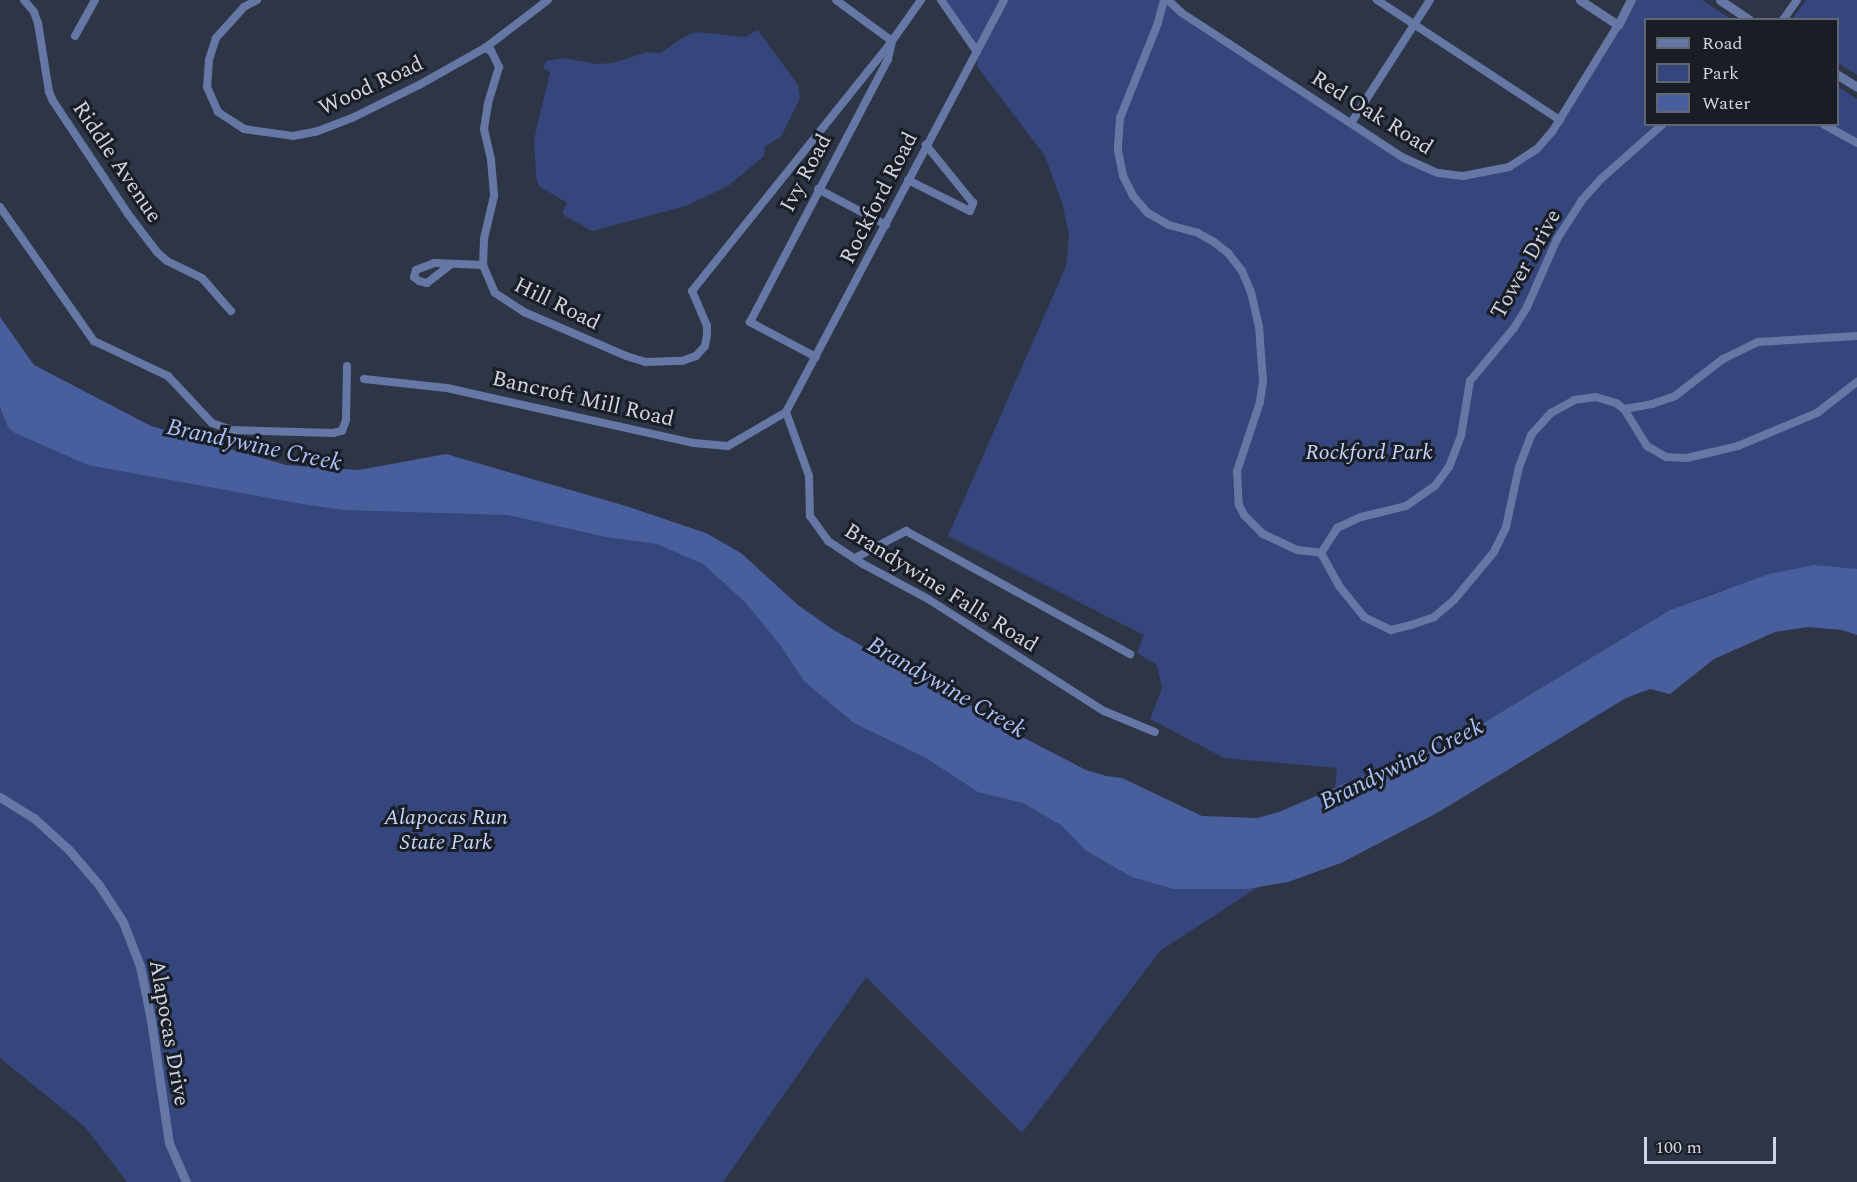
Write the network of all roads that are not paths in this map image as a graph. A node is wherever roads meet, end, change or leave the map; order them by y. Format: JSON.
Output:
{"nodes":[{"id":1,"x":24,"y":0,"type":"edge"},
{"id":2,"x":95,"y":0,"type":"edge"},
{"id":3,"x":257,"y":0,"type":"edge"},
{"id":4,"x":548,"y":0,"type":"edge"},
{"id":5,"x":836,"y":0,"type":"edge"},
{"id":6,"x":921,"y":0,"type":"edge"},
{"id":7,"x":941,"y":0,"type":"edge"},
{"id":8,"x":1004,"y":0,"type":"edge"},
{"id":9,"x":1166,"y":0,"type":"edge"},
{"id":10,"x":1377,"y":0,"type":"edge"},
{"id":11,"x":1430,"y":0,"type":"edge"},
{"id":12,"x":1580,"y":0,"type":"edge"},
{"id":13,"x":1631,"y":0,"type":"edge"},
{"id":14,"x":1720,"y":0,"type":"edge"},
{"id":15,"x":1797,"y":0,"type":"edge"},
{"id":16,"x":1747,"y":18,"type":"edge"},
{"id":17,"x":1784,"y":18,"type":"edge"},
{"id":18,"x":1415,"y":24,"type":"junction"},
{"id":19,"x":1618,"y":25,"type":"junction"},
{"id":20,"x":75,"y":36,"type":"dead end"},
{"id":21,"x":892,"y":41,"type":"junction"},
{"id":22,"x":485,"y":48,"type":"junction"},
{"id":23,"x":977,"y":52,"type":"junction"},
{"id":24,"x":1839,"y":76,"type":"edge"},
{"id":25,"x":1857,"y":87,"type":"edge"},
{"id":26,"x":1560,"y":120,"type":"junction"},
{"id":27,"x":1351,"y":123,"type":"junction"},
{"id":28,"x":1661,"y":126,"type":"edge"},
{"id":29,"x":1827,"y":126,"type":"edge"},
{"id":30,"x":1857,"y":142,"type":"edge"},
{"id":31,"x":926,"y":145,"type":"junction"},
{"id":32,"x":908,"y":180,"type":"junction"},
{"id":33,"x":818,"y":189,"type":"junction"},
{"id":34,"x":0,"y":207,"type":"edge"},
{"id":35,"x":886,"y":225,"type":"junction"},
{"id":36,"x":450,"y":265,"type":"dead end"},
{"id":37,"x":483,"y":265,"type":"junction"},
{"id":38,"x":231,"y":311,"type":"dead end"},
{"id":39,"x":1857,"y":336,"type":"edge"},
{"id":40,"x":816,"y":357,"type":"junction"},
{"id":41,"x":347,"y":366,"type":"dead end"},
{"id":42,"x":364,"y":379,"type":"dead end"},
{"id":43,"x":1857,"y":382,"type":"edge"},
{"id":44,"x":1624,"y":409,"type":"junction"},
{"id":45,"x":786,"y":412,"type":"junction"},
{"id":46,"x":1322,"y":553,"type":"junction"},
{"id":47,"x":855,"y":558,"type":"junction"},
{"id":48,"x":1130,"y":654,"type":"dead end"},
{"id":49,"x":1155,"y":732,"type":"dead end"},
{"id":50,"x":0,"y":797,"type":"edge"},
{"id":51,"x":186,"y":1182,"type":"edge"}],
"edges":[{"from":1,"to":38,"type":"street","name":"Riddle Avenue"},
{"from":2,"to":20,"type":"street"},
{"from":3,"to":22,"type":"street","name":"Wood Road"},
{"from":4,"to":22,"type":"street","name":"Wood Road"},
{"from":5,"to":21,"type":"street"},
{"from":6,"to":21,"type":"street"},
{"from":7,"to":23,"type":"street"},
{"from":8,"to":23,"type":"street","name":"Rockford Road"},
{"from":9,"to":27,"type":"street","name":"Red Oak Road"},
{"from":9,"to":46,"type":"street"},
{"from":10,"to":18,"type":"street"},
{"from":11,"to":18,"type":"street"},
{"from":12,"to":19,"type":"street"},
{"from":13,"to":19,"type":"street"},
{"from":14,"to":16,"type":"street"},
{"from":15,"to":17,"type":"street"},
{"from":18,"to":26,"type":"street"},
{"from":18,"to":27,"type":"street"},
{"from":19,"to":26,"type":"street","name":"Red Oak Road"},
{"from":21,"to":33,"type":"street","name":"Ivy Road"},
{"from":21,"to":37,"type":"street","name":"Hill Road"},
{"from":22,"to":37,"type":"street","name":"Hill Road"},
{"from":23,"to":31,"type":"street","name":"Rockford Road"},
{"from":24,"to":25,"type":"street"},
{"from":26,"to":27,"type":"street","name":"Red Oak Road"},
{"from":28,"to":46,"type":"street","name":"Tower Drive"},
{"from":29,"to":30,"type":"street"},
{"from":31,"to":32,"type":"street","name":"Rockford Road"},
{"from":31,"to":32,"type":"street"},
{"from":32,"to":35,"type":"street","name":"Rockford Road"},
{"from":33,"to":35,"type":"street"},
{"from":33,"to":40,"type":"street","name":"Ivy Road"},
{"from":34,"to":41,"type":"street"},
{"from":35,"to":40,"type":"street","name":"Rockford Road"},
{"from":36,"to":37,"type":"street"},
{"from":39,"to":44,"type":"street"},
{"from":40,"to":45,"type":"street","name":"Rockford Road"},
{"from":42,"to":45,"type":"street","name":"Bancroft Mill Road"},
{"from":43,"to":44,"type":"street"},
{"from":44,"to":46,"type":"street"},
{"from":45,"to":47,"type":"street","name":"Brandywine Falls Road"},
{"from":47,"to":48,"type":"street"},
{"from":47,"to":49,"type":"street","name":"Brandywine Falls Road"},
{"from":50,"to":51,"type":"street","name":"Alapocas Drive"}]}
